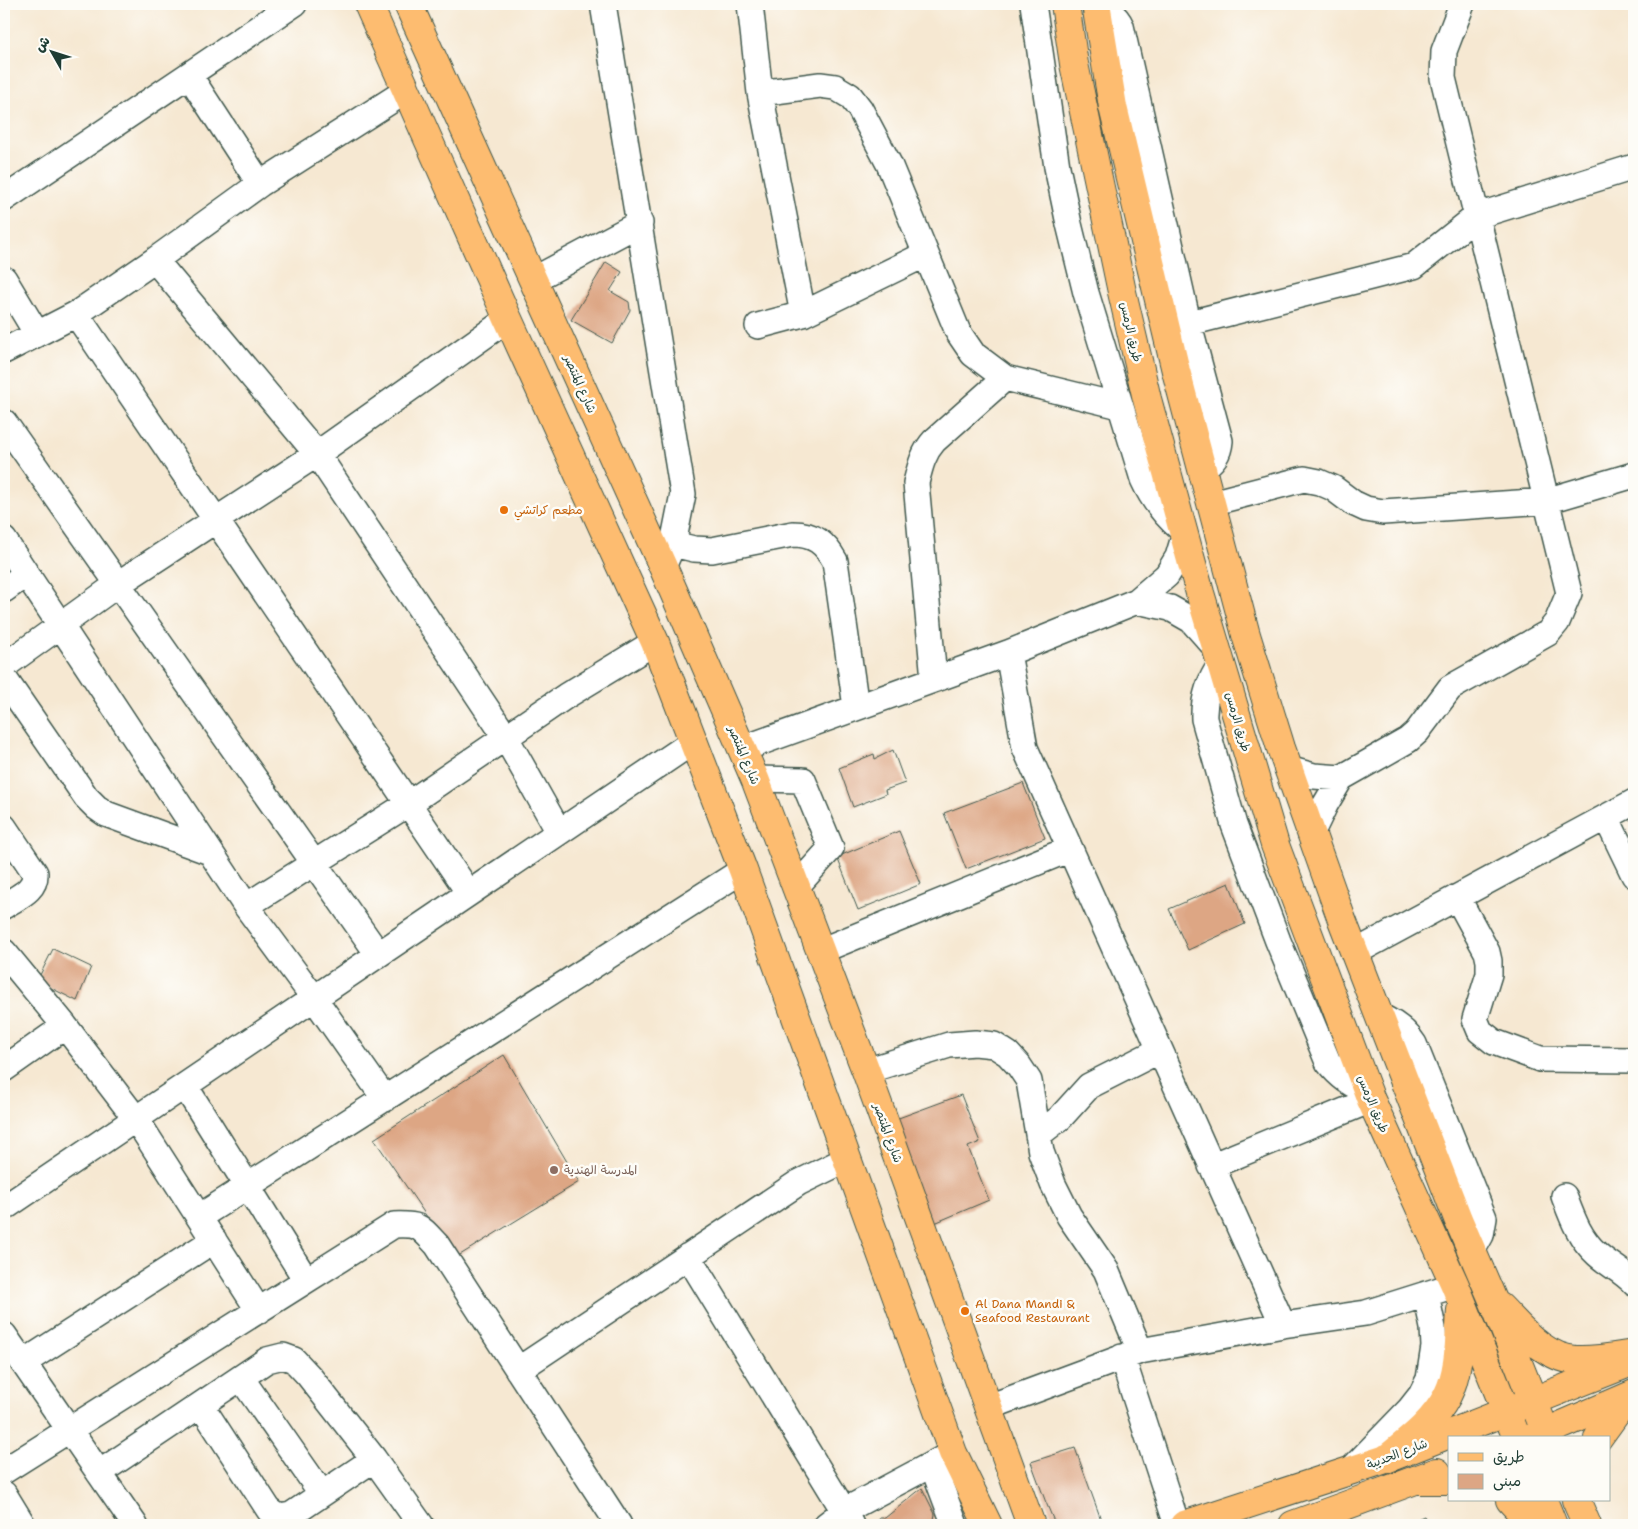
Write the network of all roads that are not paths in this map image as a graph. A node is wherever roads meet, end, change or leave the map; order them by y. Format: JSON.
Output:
{"nodes":[{"id":1,"x":294,"y":4,"type":"edge"},
{"id":2,"x":368,"y":4,"type":"edge"},
{"id":3,"x":408,"y":4,"type":"edge"},
{"id":4,"x":603,"y":4,"type":"edge"},
{"id":5,"x":750,"y":4,"type":"edge"},
{"id":6,"x":1033,"y":4,"type":"edge"},
{"id":7,"x":1065,"y":4,"type":"edge"},
{"id":8,"x":1462,"y":4,"type":"edge"},
{"id":9,"x":1096,"y":6,"type":"edge"},
{"id":10,"x":189,"y":75,"type":"junction"},
{"id":11,"x":406,"y":91,"type":"junction"},
{"id":12,"x":760,"y":93,"type":"junction"},
{"id":13,"x":1634,"y":167,"type":"edge"},
{"id":14,"x":260,"y":184,"type":"junction"},
{"id":15,"x":4,"y":199,"type":"edge"},
{"id":16,"x":1477,"y":216,"type":"junction"},
{"id":17,"x":640,"y":223,"type":"junction"},
{"id":18,"x":926,"y":254,"type":"junction"},
{"id":19,"x":155,"y":260,"type":"junction"},
{"id":20,"x":4,"y":279,"type":"edge"},
{"id":21,"x":533,"y":280,"type":"junction"},
{"id":22,"x":76,"y":314,"type":"junction"},
{"id":23,"x":803,"y":314,"type":"junction"},
{"id":24,"x":508,"y":319,"type":"junction"},
{"id":25,"x":1177,"y":325,"type":"junction"},
{"id":26,"x":758,"y":326,"type":"dead end"},
{"id":27,"x":37,"y":334,"type":"junction"},
{"id":28,"x":4,"y":351,"type":"edge"},
{"id":29,"x":1004,"y":378,"type":"junction"},
{"id":30,"x":1120,"y":406,"type":"junction"},
{"id":31,"x":4,"y":422,"type":"edge"},
{"id":32,"x":317,"y":454,"type":"junction"},
{"id":33,"x":1634,"y":475,"type":"edge"},
{"id":34,"x":1546,"y":501,"type":"junction"},
{"id":35,"x":1211,"y":503,"type":"junction"},
{"id":36,"x":216,"y":520,"type":"junction"},
{"id":37,"x":1183,"y":534,"type":"junction"},
{"id":38,"x":4,"y":540,"type":"edge"},
{"id":39,"x":668,"y":556,"type":"junction"},
{"id":40,"x":26,"y":574,"type":"junction"},
{"id":41,"x":118,"y":584,"type":"junction"},
{"id":42,"x":4,"y":590,"type":"edge"},
{"id":43,"x":1137,"y":601,"type":"junction"},
{"id":44,"x":60,"y":626,"type":"junction"},
{"id":45,"x":655,"y":642,"type":"junction"},
{"id":46,"x":1008,"y":653,"type":"junction"},
{"id":47,"x":1219,"y":656,"type":"junction"},
{"id":48,"x":4,"y":666,"type":"edge"},
{"id":49,"x":4,"y":678,"type":"edge"},
{"id":50,"x":934,"y":680,"type":"junction"},
{"id":51,"x":856,"y":708,"type":"junction"},
{"id":52,"x":505,"y":736,"type":"junction"},
{"id":53,"x":694,"y":741,"type":"junction"},
{"id":54,"x":742,"y":749,"type":"junction"},
{"id":55,"x":1288,"y":769,"type":"junction"},
{"id":56,"x":1341,"y":778,"type":"junction"},
{"id":57,"x":755,"y":779,"type":"junction"},
{"id":58,"x":1634,"y":802,"type":"edge"},
{"id":59,"x":408,"y":804,"type":"junction"},
{"id":60,"x":1606,"y":817,"type":"junction"},
{"id":61,"x":4,"y":826,"type":"edge"},
{"id":62,"x":559,"y":832,"type":"junction"},
{"id":63,"x":1311,"y":834,"type":"junction"},
{"id":64,"x":1070,"y":849,"type":"junction"},
{"id":65,"x":210,"y":852,"type":"junction"},
{"id":66,"x":314,"y":863,"type":"junction"},
{"id":67,"x":743,"y":870,"type":"junction"},
{"id":68,"x":1634,"y":875,"type":"edge"},
{"id":69,"x":796,"y":887,"type":"junction"},
{"id":70,"x":469,"y":893,"type":"junction"},
{"id":71,"x":1458,"y":897,"type":"junction"},
{"id":72,"x":4,"y":906,"type":"edge"},
{"id":73,"x":246,"y":906,"type":"junction"},
{"id":74,"x":820,"y":951,"type":"junction"},
{"id":75,"x":4,"y":952,"type":"edge"},
{"id":76,"x":1354,"y":953,"type":"junction"},
{"id":77,"x":378,"y":954,"type":"junction"},
{"id":78,"x":314,"y":998,"type":"junction"},
{"id":79,"x":66,"y":1026,"type":"junction"},
{"id":80,"x":1160,"y":1050,"type":"junction"},
{"id":81,"x":1634,"y":1060,"type":"edge"},
{"id":82,"x":4,"y":1069,"type":"edge"},
{"id":83,"x":866,"y":1071,"type":"junction"},
{"id":84,"x":185,"y":1086,"type":"junction"},
{"id":85,"x":1369,"y":1096,"type":"junction"},
{"id":86,"x":385,"y":1099,"type":"junction"},
{"id":87,"x":136,"y":1119,"type":"junction"},
{"id":88,"x":1038,"y":1135,"type":"junction"},
{"id":89,"x":847,"y":1159,"type":"junction"},
{"id":90,"x":1211,"y":1166,"type":"junction"},
{"id":91,"x":248,"y":1186,"type":"junction"},
{"id":92,"x":1564,"y":1196,"type":"dead end"},
{"id":93,"x":4,"y":1208,"type":"edge"},
{"id":94,"x":199,"y":1217,"type":"junction"},
{"id":95,"x":214,"y":1240,"type":"junction"},
{"id":96,"x":688,"y":1256,"type":"junction"},
{"id":97,"x":306,"y":1280,"type":"junction"},
{"id":98,"x":1634,"y":1283,"type":"edge"},
{"id":99,"x":1426,"y":1294,"type":"junction"},
{"id":100,"x":1458,"y":1294,"type":"junction"},
{"id":101,"x":1494,"y":1300,"type":"junction"},
{"id":102,"x":259,"y":1311,"type":"junction"},
{"id":103,"x":1283,"y":1325,"type":"junction"},
{"id":104,"x":4,"y":1335,"type":"edge"},
{"id":105,"x":1131,"y":1354,"type":"junction"},
{"id":106,"x":1634,"y":1354,"type":"edge"},
{"id":107,"x":1634,"y":1361,"type":"edge"},
{"id":108,"x":23,"y":1363,"type":"junction"},
{"id":109,"x":518,"y":1370,"type":"junction"},
{"id":110,"x":241,"y":1378,"type":"junction"},
{"id":111,"x":1630,"y":1396,"type":"edge"},
{"id":112,"x":1533,"y":1400,"type":"junction"},
{"id":113,"x":201,"y":1405,"type":"junction"},
{"id":114,"x":989,"y":1407,"type":"junction"},
{"id":115,"x":1506,"y":1411,"type":"junction"},
{"id":116,"x":70,"y":1430,"type":"junction"},
{"id":117,"x":1516,"y":1436,"type":"edge"},
{"id":118,"x":1542,"y":1436,"type":"edge"},
{"id":119,"x":1600,"y":1436,"type":"edge"},
{"id":120,"x":374,"y":1459,"type":"junction"},
{"id":121,"x":942,"y":1459,"type":"junction"},
{"id":122,"x":1386,"y":1459,"type":"junction"},
{"id":123,"x":1448,"y":1468,"type":"edge"},
{"id":124,"x":4,"y":1471,"type":"edge"},
{"id":125,"x":1350,"y":1471,"type":"junction"},
{"id":126,"x":99,"y":1473,"type":"junction"},
{"id":127,"x":1015,"y":1479,"type":"junction"},
{"id":128,"x":1416,"y":1480,"type":"junction"},
{"id":129,"x":1448,"y":1480,"type":"edge"},
{"id":130,"x":4,"y":1494,"type":"edge"},
{"id":131,"x":322,"y":1494,"type":"junction"},
{"id":132,"x":1512,"y":1502,"type":"edge"},
{"id":133,"x":1544,"y":1502,"type":"edge"},
{"id":134,"x":1577,"y":1502,"type":"edge"},
{"id":135,"x":1587,"y":1502,"type":"edge"},
{"id":136,"x":840,"y":1521,"type":"edge"},
{"id":137,"x":953,"y":1524,"type":"edge"},
{"id":138,"x":23,"y":1525,"type":"edge"},
{"id":139,"x":134,"y":1525,"type":"edge"},
{"id":140,"x":420,"y":1525,"type":"edge"},
{"id":141,"x":619,"y":1525,"type":"edge"},
{"id":142,"x":988,"y":1525,"type":"edge"},
{"id":143,"x":1032,"y":1525,"type":"edge"},
{"id":144,"x":1052,"y":1525,"type":"edge"},
{"id":145,"x":1177,"y":1525,"type":"edge"},
{"id":146,"x":1184,"y":1525,"type":"edge"},
{"id":147,"x":1293,"y":1525,"type":"edge"},
{"id":148,"x":1533,"y":1525,"type":"edge"},
{"id":149,"x":1553,"y":1525,"type":"edge"},
{"id":150,"x":1588,"y":1525,"type":"edge"}],
"edges":[{"from":1,"to":10,"type":"street"},
{"from":2,"to":11,"type":"main road"},
{"from":3,"to":21,"type":"main road","name":"شارع المنتصر"},
{"from":4,"to":17,"type":"street"},
{"from":5,"to":12,"type":"street"},
{"from":6,"to":30,"type":"street"},
{"from":7,"to":37,"type":"main road","name":"طريق الرمس"},
{"from":8,"to":16,"type":"street"},
{"from":9,"to":25,"type":"main road"},
{"from":10,"to":14,"type":"street"},
{"from":10,"to":15,"type":"street"},
{"from":11,"to":14,"type":"street"},
{"from":11,"to":24,"type":"main road"},
{"from":12,"to":18,"type":"street"},
{"from":12,"to":23,"type":"street"},
{"from":13,"to":16,"type":"street"},
{"from":14,"to":19,"type":"street"},
{"from":16,"to":25,"type":"street"},
{"from":16,"to":34,"type":"street"},
{"from":17,"to":21,"type":"street"},
{"from":17,"to":39,"type":"street"},
{"from":18,"to":23,"type":"street"},
{"from":18,"to":29,"type":"street"},
{"from":19,"to":22,"type":"street"},
{"from":19,"to":32,"type":"street"},
{"from":20,"to":27,"type":"street"},
{"from":21,"to":39,"type":"main road","name":"شارع المنتصر"},
{"from":22,"to":27,"type":"street"},
{"from":22,"to":36,"type":"street"},
{"from":23,"to":26,"type":"street"},
{"from":24,"to":32,"type":"street"},
{"from":24,"to":45,"type":"main road"},
{"from":25,"to":35,"type":"main road"},
{"from":27,"to":28,"type":"street"},
{"from":29,"to":30,"type":"street"},
{"from":29,"to":50,"type":"street"},
{"from":30,"to":37,"type":"street"},
{"from":31,"to":41,"type":"street"},
{"from":32,"to":36,"type":"street"},
{"from":32,"to":52,"type":"street"},
{"from":33,"to":34,"type":"street"},
{"from":34,"to":35,"type":"street"},
{"from":34,"to":56,"type":"street"},
{"from":35,"to":55,"type":"main road"},
{"from":36,"to":41,"type":"street"},
{"from":36,"to":59,"type":"street"},
{"from":37,"to":43,"type":"street"},
{"from":37,"to":47,"type":"main road","name":"طريق الرمس"},
{"from":38,"to":40,"type":"street"},
{"from":39,"to":51,"type":"street"},
{"from":39,"to":54,"type":"main road","name":"شارع المنتصر"},
{"from":40,"to":42,"type":"street"},
{"from":40,"to":44,"type":"street"},
{"from":41,"to":44,"type":"street"},
{"from":41,"to":66,"type":"street"},
{"from":43,"to":46,"type":"street"},
{"from":43,"to":47,"type":"street"},
{"from":44,"to":48,"type":"street"},
{"from":44,"to":65,"type":"street"},
{"from":45,"to":52,"type":"street"},
{"from":45,"to":53,"type":"main road"},
{"from":46,"to":50,"type":"street"},
{"from":46,"to":64,"type":"street"},
{"from":47,"to":85,"type":"main road","name":"طريق الرمس"},
{"from":49,"to":65,"type":"street"},
{"from":50,"to":51,"type":"street"},
{"from":51,"to":54,"type":"street"},
{"from":52,"to":59,"type":"street"},
{"from":52,"to":62,"type":"street"},
{"from":53,"to":62,"type":"street"},
{"from":53,"to":67,"type":"main road"},
{"from":54,"to":57,"type":"main road","name":"شارع المنتصر"},
{"from":55,"to":56,"type":"street"},
{"from":55,"to":63,"type":"main road"},
{"from":56,"to":63,"type":"street"},
{"from":57,"to":69,"type":"main road","name":"شارع المنتصر"},
{"from":57,"to":69,"type":"street"},
{"from":58,"to":60,"type":"street"},
{"from":59,"to":66,"type":"street"},
{"from":59,"to":70,"type":"street"},
{"from":60,"to":68,"type":"street"},
{"from":60,"to":71,"type":"street"},
{"from":61,"to":72,"type":"street"},
{"from":62,"to":70,"type":"street"},
{"from":63,"to":76,"type":"main road"},
{"from":64,"to":74,"type":"street"},
{"from":64,"to":80,"type":"street"},
{"from":65,"to":73,"type":"street"},
{"from":66,"to":73,"type":"street"},
{"from":66,"to":77,"type":"street"},
{"from":67,"to":86,"type":"street"},
{"from":67,"to":89,"type":"main road"},
{"from":69,"to":74,"type":"main road","name":"شارع المنتصر"},
{"from":70,"to":77,"type":"street"},
{"from":71,"to":76,"type":"street"},
{"from":71,"to":81,"type":"street"},
{"from":73,"to":78,"type":"street"},
{"from":74,"to":83,"type":"main road","name":"شارع المنتصر"},
{"from":75,"to":79,"type":"street"},
{"from":76,"to":101,"type":"main road"},
{"from":77,"to":78,"type":"street"},
{"from":78,"to":84,"type":"street"},
{"from":78,"to":86,"type":"street"},
{"from":79,"to":82,"type":"street"},
{"from":79,"to":87,"type":"street"},
{"from":80,"to":88,"type":"street"},
{"from":80,"to":90,"type":"street"},
{"from":83,"to":88,"type":"street"},
{"from":83,"to":114,"type":"main road","name":"شارع المنتصر"},
{"from":84,"to":87,"type":"street"},
{"from":84,"to":91,"type":"street"},
{"from":85,"to":90,"type":"street"},
{"from":85,"to":100,"type":"main road","name":"طريق الرمس"},
{"from":86,"to":91,"type":"street"},
{"from":87,"to":93,"type":"street"},
{"from":87,"to":94,"type":"street"},
{"from":88,"to":105,"type":"street"},
{"from":89,"to":96,"type":"street"},
{"from":89,"to":121,"type":"main road"},
{"from":90,"to":103,"type":"street"},
{"from":91,"to":94,"type":"street"},
{"from":91,"to":97,"type":"street"},
{"from":92,"to":98,"type":"street"},
{"from":94,"to":95,"type":"street"},
{"from":95,"to":102,"type":"street"},
{"from":95,"to":108,"type":"street"},
{"from":96,"to":109,"type":"street"},
{"from":96,"to":136,"type":"street"},
{"from":97,"to":102,"type":"street"},
{"from":97,"to":109,"type":"street"},
{"from":99,"to":100,"type":"street"},
{"from":99,"to":103,"type":"street"},
{"from":99,"to":125,"type":"street"},
{"from":100,"to":115,"type":"main road","name":"طريق الرمس"},
{"from":100,"to":122,"type":"main road"},
{"from":101,"to":106,"type":"main road"},
{"from":101,"to":112,"type":"main road"},
{"from":102,"to":116,"type":"street"},
{"from":103,"to":105,"type":"street"},
{"from":104,"to":108,"type":"street"},
{"from":105,"to":114,"type":"street"},
{"from":105,"to":145,"type":"street"},
{"from":107,"to":112,"type":"main road","name":"شارع الحديبة"},
{"from":108,"to":116,"type":"street"},
{"from":109,"to":141,"type":"street"},
{"from":110,"to":113,"type":"street"},
{"from":110,"to":120,"type":"street"},
{"from":110,"to":131,"type":"street"},
{"from":111,"to":118,"type":"main road"},
{"from":111,"to":119,"type":"main road"},
{"from":112,"to":115,"type":"main road","name":"شارع الحديبة"},
{"from":112,"to":118,"type":"main road"},
{"from":113,"to":126,"type":"street"},
{"from":113,"to":131,"type":"street"},
{"from":114,"to":127,"type":"main road","name":"شارع المنتصر"},
{"from":115,"to":117,"type":"main road","name":"طريق الرمس"},
{"from":115,"to":122,"type":"main road","name":"شارع الحديبة"},
{"from":116,"to":124,"type":"street"},
{"from":116,"to":126,"type":"street"},
{"from":120,"to":131,"type":"street"},
{"from":120,"to":140,"type":"street"},
{"from":121,"to":136,"type":"street"},
{"from":121,"to":137,"type":"street"},
{"from":121,"to":142,"type":"main road"},
{"from":122,"to":125,"type":"main road","name":"شارع الحديبة"},
{"from":123,"to":128,"type":"main road"},
{"from":125,"to":146,"type":"main road","name":"شارع الحديبة"},
{"from":126,"to":139,"type":"street"},
{"from":127,"to":143,"type":"main road","name":"شارع المنتصر"},
{"from":127,"to":144,"type":"main road"},
{"from":128,"to":129,"type":"main road"},
{"from":128,"to":147,"type":"main road"},
{"from":130,"to":138,"type":"street"},
{"from":132,"to":148,"type":"main road"},
{"from":133,"to":149,"type":"main road"},
{"from":134,"to":150,"type":"main road"},
{"from":135,"to":150,"type":"main road"}]}
